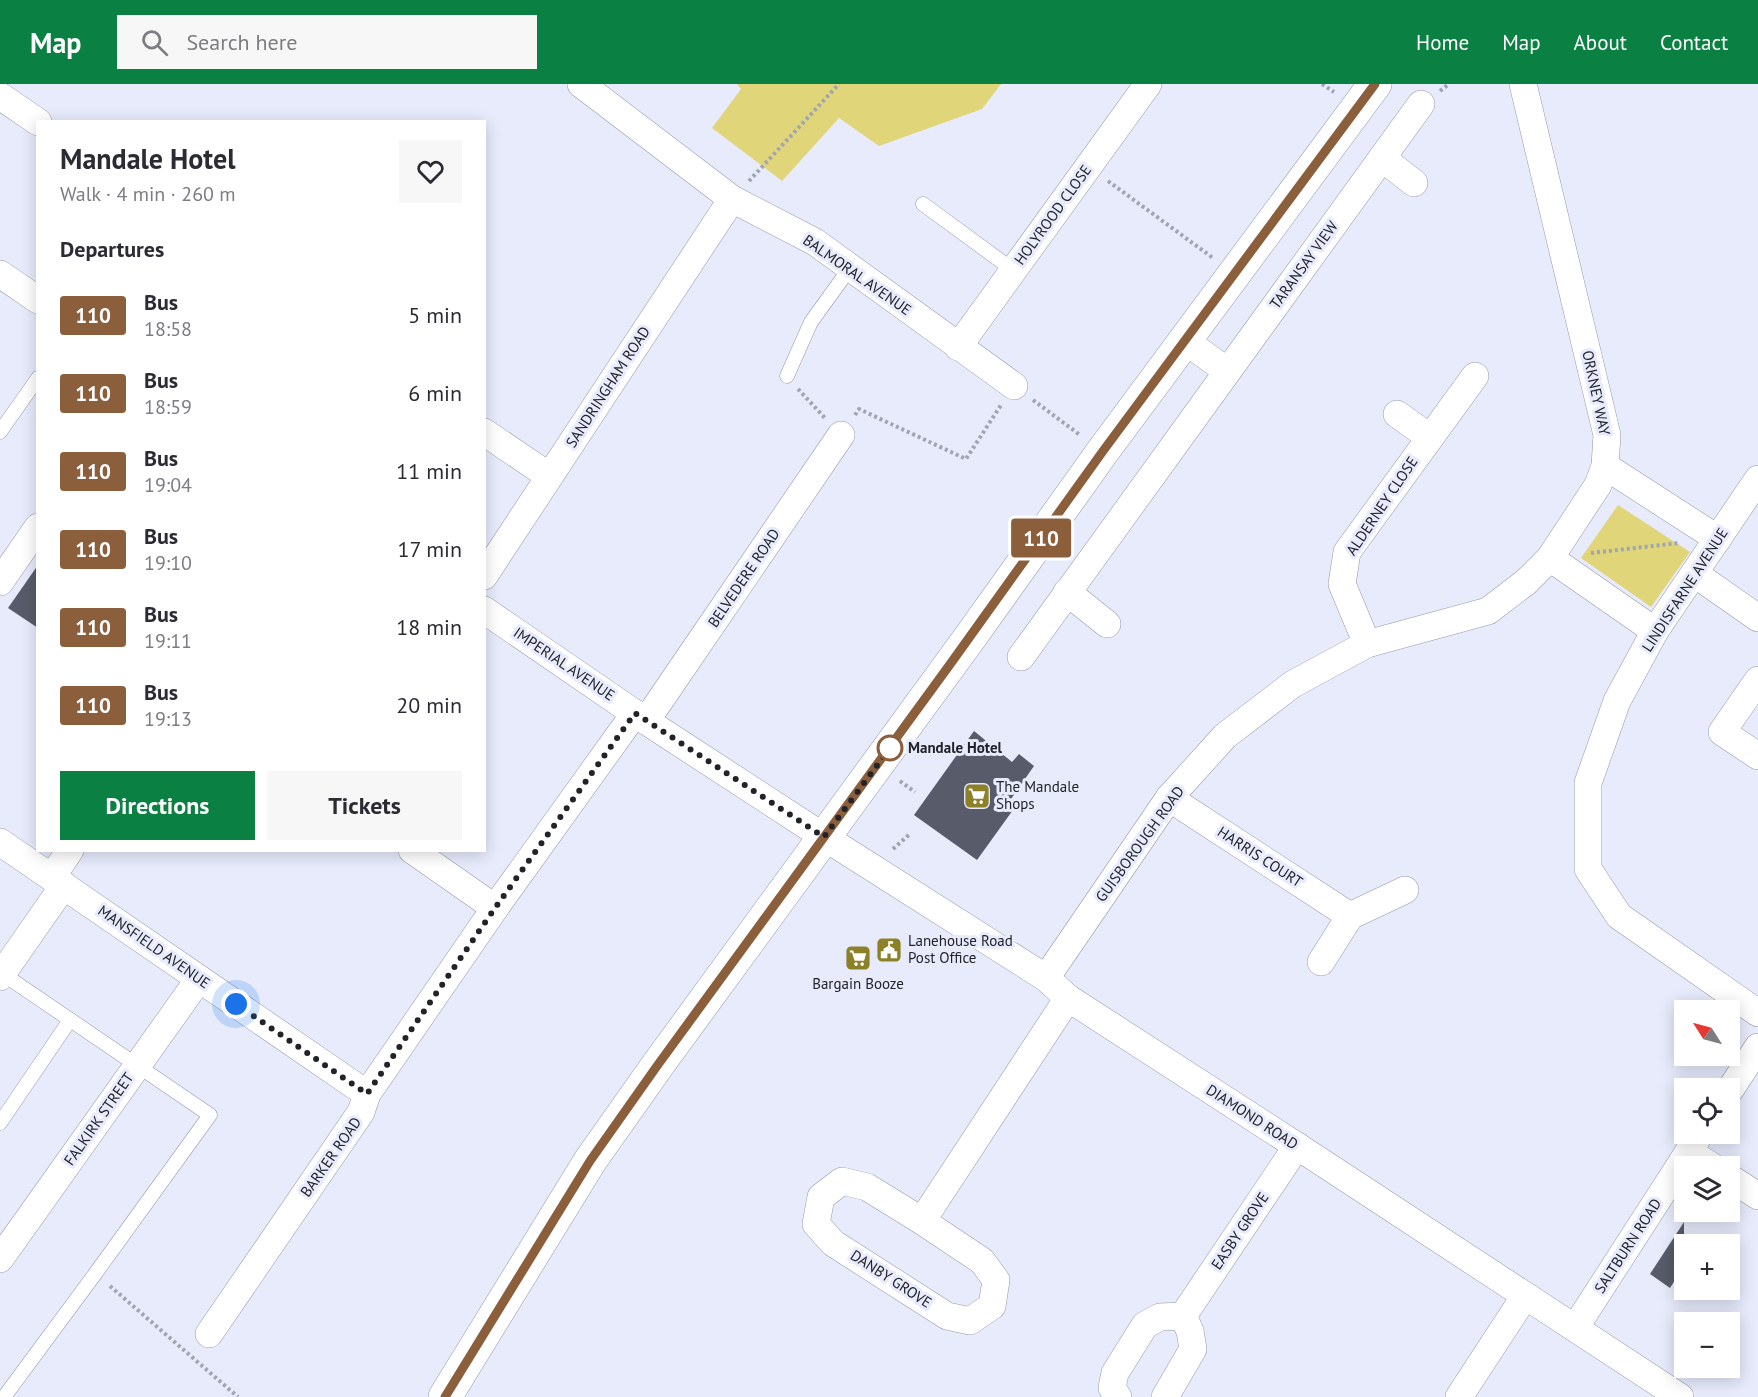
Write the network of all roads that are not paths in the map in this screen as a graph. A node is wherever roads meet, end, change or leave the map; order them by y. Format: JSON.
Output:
{"nodes":[{"id":1,"x":581,"y":84,"type":"edge"},
{"id":2,"x":1148,"y":84,"type":"edge"},
{"id":3,"x":1375,"y":84,"type":"edge"},
{"id":4,"x":1523,"y":84,"type":"edge"},
{"id":5,"x":0,"y":96,"type":"edge"},
{"id":6,"x":1421,"y":104,"type":"dead end"},
{"id":7,"x":36,"y":121,"type":"edge"},
{"id":8,"x":1382,"y":158,"type":"junction"},
{"id":9,"x":1414,"y":183,"type":"dead end"},
{"id":10,"x":732,"y":199,"type":"junction"},
{"id":11,"x":923,"y":204,"type":"dead end"},
{"id":12,"x":850,"y":268,"type":"junction"},
{"id":13,"x":1013,"y":270,"type":"junction"},
{"id":14,"x":2,"y":280,"type":"edge"},
{"id":15,"x":36,"y":299,"type":"edge"},
{"id":16,"x":1184,"y":340,"type":"junction"},
{"id":17,"x":958,"y":347,"type":"junction"},
{"id":18,"x":1227,"y":371,"type":"junction"},
{"id":19,"x":787,"y":376,"type":"road end"},
{"id":20,"x":1475,"y":376,"type":"dead end"},
{"id":21,"x":36,"y":381,"type":"edge"},
{"id":22,"x":1014,"y":386,"type":"road end"},
{"id":23,"x":1397,"y":414,"type":"dead end"},
{"id":24,"x":0,"y":432,"type":"edge"},
{"id":25,"x":486,"y":433,"type":"edge"},
{"id":26,"x":841,"y":435,"type":"road end"},
{"id":27,"x":1429,"y":437,"type":"junction"},
{"id":28,"x":1605,"y":466,"type":"junction"},
{"id":29,"x":549,"y":476,"type":"junction"},
{"id":30,"x":1758,"y":479,"type":"edge"},
{"id":31,"x":36,"y":530,"type":"edge"},
{"id":32,"x":1718,"y":539,"type":"junction"},
{"id":33,"x":1550,"y":558,"type":"junction"},
{"id":34,"x":486,"y":573,"type":"edge"},
{"id":35,"x":1695,"y":574,"type":"junction"},
{"id":36,"x":0,"y":582,"type":"edge"},
{"id":37,"x":1067,"y":592,"type":"junction"},
{"id":38,"x":486,"y":611,"type":"edge"},
{"id":39,"x":1758,"y":618,"type":"edge"},
{"id":40,"x":1107,"y":624,"type":"dead end"},
{"id":41,"x":1655,"y":631,"type":"junction"},
{"id":42,"x":1367,"y":644,"type":"junction"},
{"id":43,"x":1021,"y":657,"type":"dead end"},
{"id":44,"x":1758,"y":680,"type":"edge"},
{"id":45,"x":640,"y":717,"type":"junction"},
{"id":46,"x":1758,"y":756,"type":"edge"},
{"id":47,"x":1169,"y":798,"type":"junction"},
{"id":48,"x":824,"y":837,"type":"junction"},
{"id":49,"x":0,"y":842,"type":"edge"},
{"id":50,"x":69,"y":852,"type":"edge"},
{"id":51,"x":415,"y":852,"type":"edge"},
{"id":52,"x":58,"y":881,"type":"junction"},
{"id":53,"x":1405,"y":890,"type":"dead end"},
{"id":54,"x":495,"y":908,"type":"junction"},
{"id":55,"x":1350,"y":916,"type":"junction"},
{"id":56,"x":1321,"y":962,"type":"dead end"},
{"id":57,"x":1,"y":975,"type":"edge"},
{"id":58,"x":1046,"y":978,"type":"junction"},
{"id":59,"x":199,"y":979,"type":"junction"},
{"id":60,"x":1068,"y":998,"type":"junction"},
{"id":61,"x":1758,"y":1013,"type":"edge"},
{"id":62,"x":70,"y":1020,"type":"junction"},
{"id":63,"x":1758,"y":1047,"type":"edge"},
{"id":64,"x":136,"y":1065,"type":"junction"},
{"id":65,"x":1738,"y":1078,"type":"edge"},
{"id":66,"x":367,"y":1094,"type":"junction"},
{"id":67,"x":0,"y":1123,"type":"edge"},
{"id":68,"x":1694,"y":1144,"type":"edge"},
{"id":69,"x":1297,"y":1146,"type":"junction"},
{"id":70,"x":1740,"y":1184,"type":"edge"},
{"id":71,"x":1758,"y":1196,"type":"edge"},
{"id":72,"x":922,"y":1221,"type":"junction"},
{"id":73,"x":0,"y":1259,"type":"edge"},
{"id":74,"x":1525,"y":1296,"type":"junction"},
{"id":75,"x":1184,"y":1316,"type":"junction"},
{"id":76,"x":1575,"y":1328,"type":"junction"},
{"id":77,"x":208,"y":1334,"type":"dead end"},
{"id":78,"x":4,"y":1397,"type":"edge"},
{"id":79,"x":445,"y":1397,"type":"edge"},
{"id":80,"x":1118,"y":1397,"type":"edge"},
{"id":81,"x":1165,"y":1397,"type":"edge"},
{"id":82,"x":1459,"y":1397,"type":"edge"},
{"id":83,"x":1680,"y":1397,"type":"edge"}],
"edges":[{"from":1,"to":10,"type":"street","name":"BALMORAL AVENUE"},
{"from":2,"to":13,"type":"street","name":"HOLYROOD CLOSE"},
{"from":3,"to":16,"type":"street"},
{"from":4,"to":28,"type":"street","name":"ORKNEY WAY"},
{"from":5,"to":7,"type":"street"},
{"from":6,"to":8,"type":"street","name":"TARANSAY VIEW"},
{"from":8,"to":9,"type":"street"},
{"from":8,"to":18,"type":"street","name":"TARANSAY VIEW"},
{"from":10,"to":12,"type":"street","name":"BALMORAL AVENUE"},
{"from":10,"to":29,"type":"street","name":"SANDRINGHAM ROAD"},
{"from":11,"to":13,"type":"lane"},
{"from":12,"to":17,"type":"street","name":"BALMORAL AVENUE"},
{"from":12,"to":19,"type":"lane"},
{"from":13,"to":17,"type":"street","name":"HOLYROOD CLOSE"},
{"from":14,"to":15,"type":"street"},
{"from":16,"to":18,"type":"street"},
{"from":16,"to":48,"type":"street"},
{"from":17,"to":22,"type":"street","name":"BALMORAL AVENUE"},
{"from":18,"to":37,"type":"street","name":"TARANSAY VIEW"},
{"from":20,"to":27,"type":"street","name":"ALDERNEY CLOSE"},
{"from":21,"to":24,"type":"lane"},
{"from":23,"to":27,"type":"street"},
{"from":25,"to":29,"type":"street"},
{"from":26,"to":45,"type":"street","name":"BELVEDERE ROAD"},
{"from":27,"to":42,"type":"street","name":"ALDERNEY CLOSE"},
{"from":28,"to":32,"type":"street"},
{"from":28,"to":33,"type":"street","name":"ORKNEY WAY"},
{"from":29,"to":34,"type":"street","name":"SANDRINGHAM ROAD"},
{"from":30,"to":32,"type":"street","name":"LINDISFARNE AVENUE"},
{"from":31,"to":36,"type":"street"},
{"from":32,"to":35,"type":"street","name":"LINDISFARNE AVENUE"},
{"from":33,"to":41,"type":"street"},
{"from":33,"to":42,"type":"street","name":"ORKNEY WAY"},
{"from":35,"to":39,"type":"street"},
{"from":35,"to":41,"type":"street","name":"LINDISFARNE AVENUE"},
{"from":37,"to":40,"type":"street"},
{"from":37,"to":43,"type":"street","name":"TARANSAY VIEW"},
{"from":38,"to":45,"type":"street","name":"IMPERIAL AVENUE"},
{"from":41,"to":61,"type":"street","name":"LINDISFARNE AVENUE"},
{"from":42,"to":47,"type":"street","name":"GUISBOROUGH ROAD"},
{"from":44,"to":46,"type":"street"},
{"from":45,"to":48,"type":"street","name":"IMPERIAL AVENUE"},
{"from":45,"to":54,"type":"street","name":"BARKER ROAD"},
{"from":47,"to":55,"type":"street","name":"HARRIS COURT"},
{"from":47,"to":58,"type":"street","name":"GUISBOROUGH ROAD"},
{"from":48,"to":58,"type":"street","name":"DIAMOND ROAD"},
{"from":48,"to":79,"type":"street"},
{"from":49,"to":52,"type":"street","name":"MANSFIELD AVENUE"},
{"from":50,"to":52,"type":"street"},
{"from":51,"to":54,"type":"street"},
{"from":52,"to":57,"type":"street"},
{"from":52,"to":59,"type":"street","name":"MANSFIELD AVENUE"},
{"from":53,"to":55,"type":"street"},
{"from":54,"to":66,"type":"street","name":"BARKER ROAD"},
{"from":55,"to":56,"type":"street"},
{"from":57,"to":62,"type":"lane"},
{"from":58,"to":60,"type":"street","name":"DIAMOND ROAD"},
{"from":59,"to":64,"type":"street","name":"FALKIRK STREET"},
{"from":59,"to":66,"type":"street","name":"MANSFIELD AVENUE"},
{"from":60,"to":69,"type":"street","name":"DIAMOND ROAD"},
{"from":60,"to":72,"type":"street"},
{"from":62,"to":64,"type":"lane"},
{"from":62,"to":67,"type":"lane"},
{"from":63,"to":65,"type":"street"},
{"from":64,"to":73,"type":"street","name":"FALKIRK STREET"},
{"from":64,"to":78,"type":"lane"},
{"from":66,"to":77,"type":"street","name":"BARKER ROAD"},
{"from":68,"to":76,"type":"street","name":"SALTBURN ROAD"},
{"from":69,"to":74,"type":"street","name":"DIAMOND ROAD"},
{"from":69,"to":75,"type":"street","name":"EASBY GROVE"},
{"from":70,"to":71,"type":"street"},
{"from":72,"to":72,"type":"street","name":"DANBY GROVE"},
{"from":74,"to":76,"type":"street","name":"DIAMOND ROAD"},
{"from":74,"to":82,"type":"street"},
{"from":75,"to":80,"type":"street"},
{"from":75,"to":81,"type":"street"},
{"from":76,"to":83,"type":"street","name":"DIAMOND ROAD"}]}
